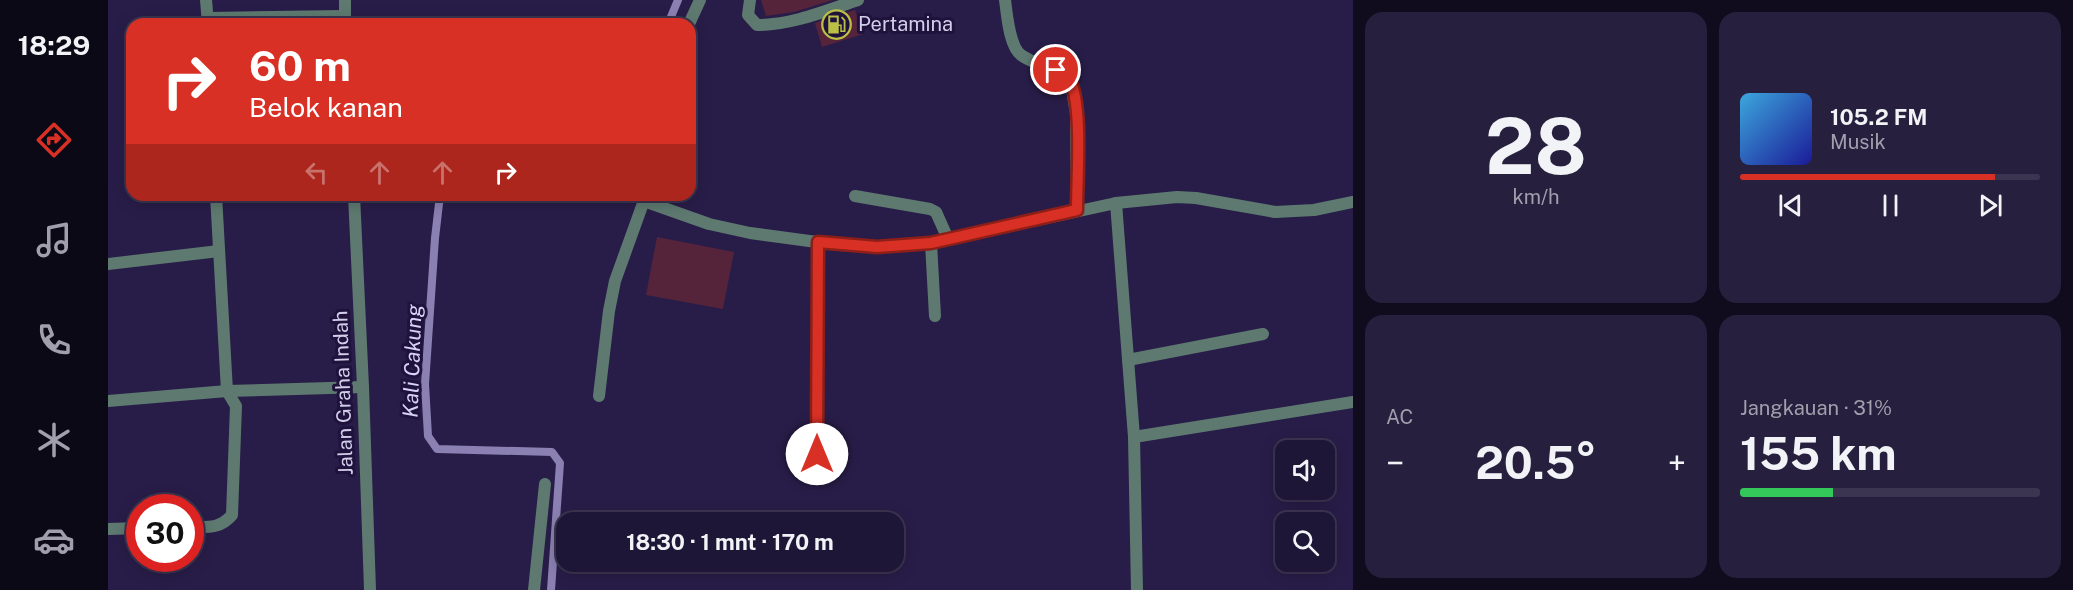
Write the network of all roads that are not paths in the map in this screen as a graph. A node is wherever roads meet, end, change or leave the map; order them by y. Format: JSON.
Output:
{"nodes":[{"id":1,"x":206,"y":0,"type":"edge"},
{"id":2,"x":345,"y":0,"type":"edge"},
{"id":3,"x":699,"y":0,"type":"edge"},
{"id":4,"x":750,"y":0,"type":"edge"},
{"id":5,"x":858,"y":0,"type":"edge"},
{"id":6,"x":1005,"y":0,"type":"edge"},
{"id":7,"x":208,"y":18,"type":"edge"},
{"id":8,"x":345,"y":18,"type":"edge"},
{"id":9,"x":692,"y":18,"type":"edge"},
{"id":10,"x":855,"y":196,"type":"dead end"},
{"id":11,"x":216,"y":201,"type":"edge"},
{"id":12,"x":354,"y":201,"type":"edge"},
{"id":13,"x":644,"y":201,"type":"edge"},
{"id":14,"x":652,"y":201,"type":"edge"},
{"id":15,"x":1353,"y":202,"type":"edge"},
{"id":16,"x":1116,"y":203,"type":"junction"},
{"id":17,"x":1077,"y":210,"type":"junction"},
{"id":18,"x":948,"y":240,"type":"junction"},
{"id":19,"x":818,"y":242,"type":"junction"},
{"id":20,"x":931,"y":243,"type":"junction"},
{"id":21,"x":219,"y":251,"type":"junction"},
{"id":22,"x":108,"y":264,"type":"edge"},
{"id":23,"x":935,"y":316,"type":"dead end"},
{"id":24,"x":1263,"y":334,"type":"dead end"},
{"id":25,"x":1128,"y":360,"type":"junction"},
{"id":26,"x":363,"y":387,"type":"junction"},
{"id":27,"x":227,"y":391,"type":"junction"},
{"id":28,"x":599,"y":396,"type":"dead end"},
{"id":29,"x":108,"y":401,"type":"edge"},
{"id":30,"x":1353,"y":402,"type":"edge"},
{"id":31,"x":1134,"y":437,"type":"junction"},
{"id":32,"x":817,"y":478,"type":"dead end"},
{"id":33,"x":545,"y":484,"type":"dead end"},
{"id":34,"x":204,"y":526,"type":"edge"},
{"id":35,"x":126,"y":528,"type":"edge"},
{"id":36,"x":108,"y":529,"type":"edge"},
{"id":37,"x":370,"y":590,"type":"edge"},
{"id":38,"x":534,"y":590,"type":"edge"},
{"id":39,"x":1137,"y":590,"type":"edge"}],
"edges":[{"from":1,"to":7,"type":"street"},
{"from":2,"to":8,"type":"street"},
{"from":3,"to":9,"type":"street"},
{"from":4,"to":5,"type":"street"},
{"from":6,"to":17,"type":"street"},
{"from":10,"to":18,"type":"street"},
{"from":11,"to":21,"type":"street"},
{"from":12,"to":26,"type":"street","name":"Jalan Graha Indah"},
{"from":13,"to":28,"type":"street"},
{"from":14,"to":19,"type":"street"},
{"from":15,"to":16,"type":"street"},
{"from":16,"to":17,"type":"street"},
{"from":16,"to":25,"type":"street"},
{"from":17,"to":18,"type":"street"},
{"from":18,"to":20,"type":"street"},
{"from":19,"to":20,"type":"street"},
{"from":19,"to":32,"type":"street"},
{"from":20,"to":23,"type":"street"},
{"from":21,"to":22,"type":"street"},
{"from":21,"to":27,"type":"street"},
{"from":24,"to":25,"type":"street"},
{"from":25,"to":31,"type":"street"},
{"from":26,"to":27,"type":"street"},
{"from":26,"to":37,"type":"street","name":"Jalan Graha Indah"},
{"from":27,"to":29,"type":"street"},
{"from":27,"to":34,"type":"street"},
{"from":30,"to":31,"type":"street"},
{"from":31,"to":39,"type":"street"},
{"from":33,"to":38,"type":"street"},
{"from":35,"to":36,"type":"street"}]}
